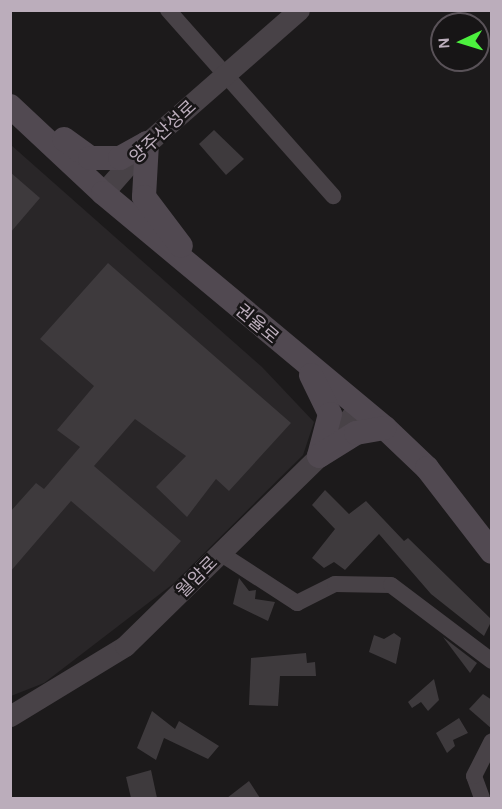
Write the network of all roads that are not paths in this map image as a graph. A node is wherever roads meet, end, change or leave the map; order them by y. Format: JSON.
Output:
{"nodes":[{"id":1,"x":168,"y":10,"type":"edge"},
{"id":2,"x":299,"y":10,"type":"edge"},
{"id":3,"x":226,"y":75,"type":"junction"},
{"id":4,"x":15,"y":111,"type":"edge"},
{"id":5,"x":147,"y":143,"type":"junction"},
{"id":6,"x":103,"y":193,"type":"junction"},
{"id":7,"x":333,"y":196,"type":"dead end"},
{"id":8,"x":203,"y":278,"type":"junction"},
{"id":9,"x":305,"y":365,"type":"junction"},
{"id":10,"x":359,"y":407,"type":"junction"},
{"id":11,"x":385,"y":428,"type":"junction"},
{"id":12,"x":319,"y":456,"type":"junction"},
{"id":13,"x":492,"y":552,"type":"edge"},
{"id":14,"x":220,"y":554,"type":"junction"},
{"id":15,"x":492,"y":661,"type":"edge"},
{"id":16,"x":10,"y":716,"type":"edge"},
{"id":17,"x":492,"y":741,"type":"edge"},
{"id":18,"x":482,"y":798,"type":"edge"}],
"edges":[{"from":1,"to":3,"type":"street"},
{"from":2,"to":3,"type":"street","name":"양주산성로"},
{"from":3,"to":5,"type":"street","name":"양주산성로"},
{"from":3,"to":7,"type":"street"},
{"from":4,"to":5,"type":"main road"},
{"from":4,"to":6,"type":"main road","name":"권율로"},
{"from":5,"to":6,"type":"street","name":"양주산성로"},
{"from":5,"to":8,"type":"main road"},
{"from":6,"to":8,"type":"main road","name":"권율로"},
{"from":8,"to":9,"type":"main road","name":"권율로"},
{"from":9,"to":10,"type":"main road","name":"권율로"},
{"from":9,"to":12,"type":"main road"},
{"from":10,"to":11,"type":"main road","name":"권율로"},
{"from":10,"to":12,"type":"street","name":"월암로"},
{"from":11,"to":12,"type":"main road"},
{"from":11,"to":13,"type":"main road","name":"권율로"},
{"from":12,"to":14,"type":"street","name":"월암로"},
{"from":14,"to":15,"type":"street"},
{"from":14,"to":16,"type":"street","name":"월암로"},
{"from":17,"to":18,"type":"street"}]}
